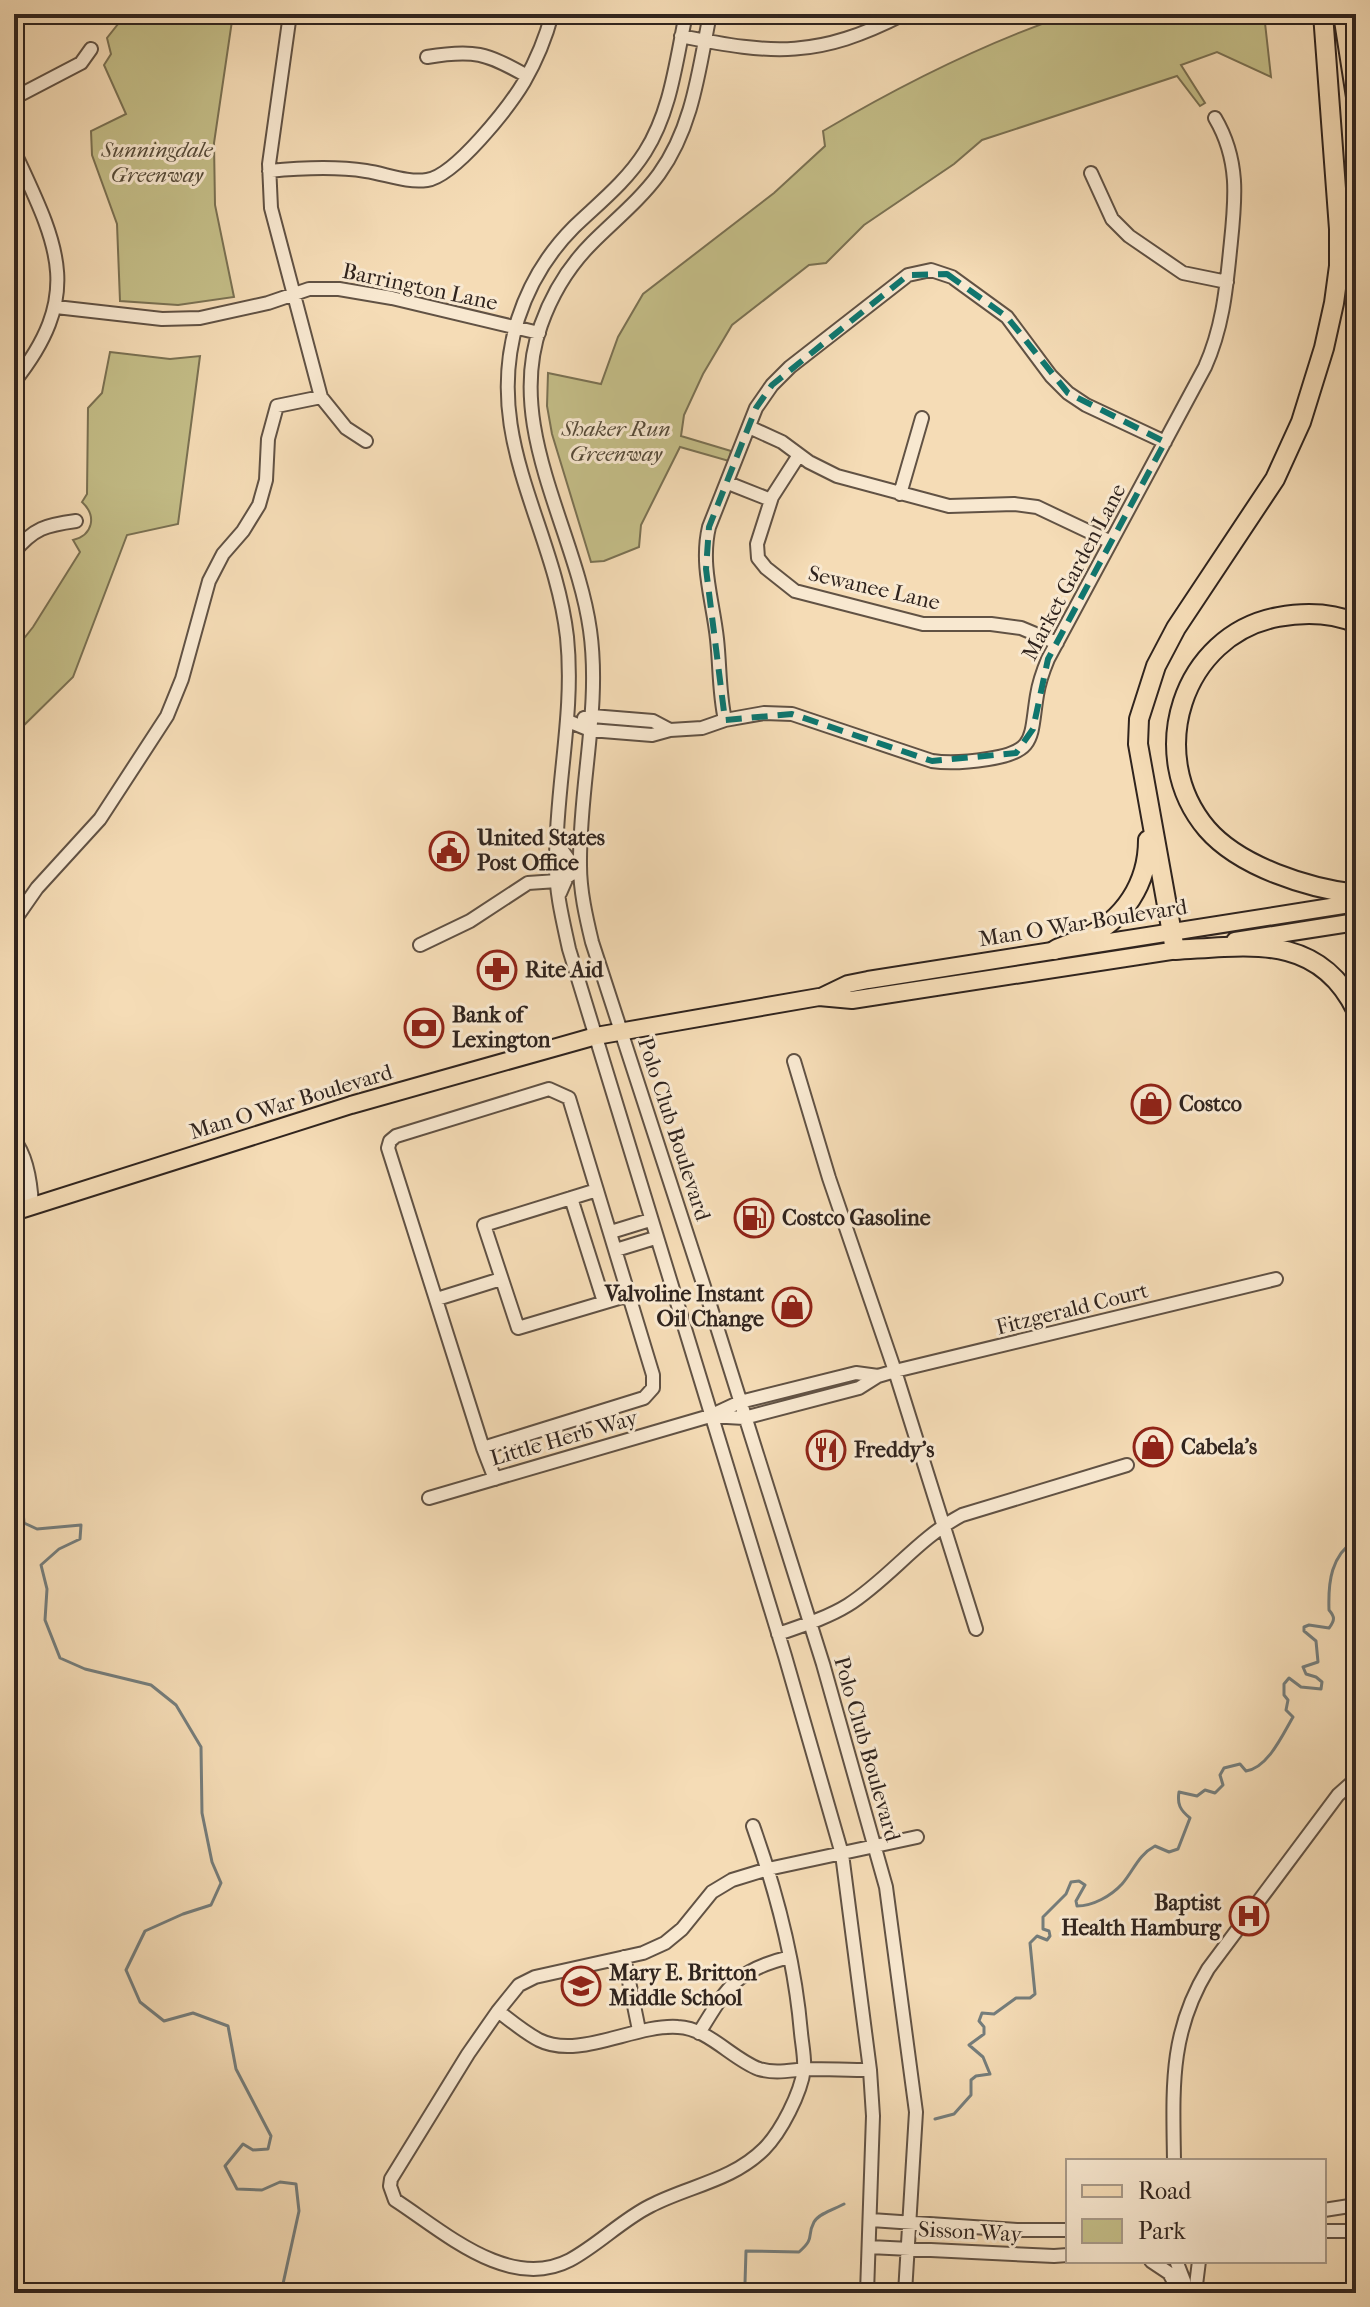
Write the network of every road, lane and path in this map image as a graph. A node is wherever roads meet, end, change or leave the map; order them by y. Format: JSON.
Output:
{"nodes":[{"id":1,"x":290,"y":14,"type":"edge"},
{"id":2,"x":552,"y":14,"type":"edge"},
{"id":3,"x":686,"y":14,"type":"edge"},
{"id":4,"x":710,"y":14,"type":"edge"},
{"id":5,"x":871,"y":14,"type":"edge"},
{"id":6,"x":904,"y":14,"type":"edge"},
{"id":7,"x":1323,"y":14,"type":"edge"},
{"id":8,"x":1343,"y":14,"type":"edge"},
{"id":9,"x":878,"y":27,"type":"junction"},
{"id":10,"x":681,"y":36,"type":"junction"},
{"id":11,"x":705,"y":41,"type":"junction"},
{"id":12,"x":91,"y":49,"type":"dead end"},
{"id":13,"x":427,"y":57,"type":"dead end"},
{"id":14,"x":527,"y":76,"type":"junction"},
{"id":15,"x":1356,"y":97,"type":"edge"},
{"id":16,"x":14,"y":98,"type":"edge"},
{"id":17,"x":1215,"y":118,"type":"dead end"},
{"id":18,"x":14,"y":151,"type":"edge"},
{"id":19,"x":269,"y":171,"type":"junction"},
{"id":20,"x":1091,"y":173,"type":"dead end"},
{"id":21,"x":1227,"y":282,"type":"junction"},
{"id":22,"x":294,"y":293,"type":"junction"},
{"id":23,"x":56,"y":307,"type":"junction"},
{"id":24,"x":516,"y":327,"type":"junction"},
{"id":25,"x":539,"y":333,"type":"junction"},
{"id":26,"x":14,"y":382,"type":"edge"},
{"id":27,"x":321,"y":397,"type":"junction"},
{"id":28,"x":922,"y":418,"type":"dead end"},
{"id":29,"x":749,"y":427,"type":"junction"},
{"id":30,"x":366,"y":441,"type":"dead end"},
{"id":31,"x":1165,"y":442,"type":"junction"},
{"id":32,"x":799,"y":455,"type":"junction"},
{"id":33,"x":728,"y":483,"type":"junction"},
{"id":34,"x":900,"y":494,"type":"junction"},
{"id":35,"x":771,"y":500,"type":"junction"},
{"id":36,"x":76,"y":521,"type":"dead end"},
{"id":37,"x":1111,"y":542,"type":"junction"},
{"id":38,"x":14,"y":552,"type":"edge"},
{"id":39,"x":1356,"y":623,"type":"edge"},
{"id":40,"x":1057,"y":643,"type":"junction"},
{"id":41,"x":592,"y":716,"type":"junction"},
{"id":42,"x":725,"y":720,"type":"junction"},
{"id":43,"x":568,"y":721,"type":"junction"},
{"id":44,"x":590,"y":730,"type":"junction"},
{"id":45,"x":670,"y":730,"type":"junction"},
{"id":46,"x":1146,"y":789,"type":"junction"},
{"id":47,"x":557,"y":843,"type":"junction"},
{"id":48,"x":580,"y":868,"type":"junction"},
{"id":49,"x":557,"y":881,"type":"junction"},
{"id":50,"x":1356,"y":894,"type":"edge"},
{"id":51,"x":558,"y":897,"type":"junction"},
{"id":52,"x":1356,"y":903,"type":"edge"},
{"id":53,"x":14,"y":921,"type":"edge"},
{"id":54,"x":1356,"y":922,"type":"edge"},
{"id":55,"x":1173,"y":941,"type":"junction"},
{"id":56,"x":420,"y":945,"type":"dead end"},
{"id":57,"x":1055,"y":950,"type":"junction"},
{"id":58,"x":819,"y":997,"type":"junction"},
{"id":59,"x":1356,"y":1010,"type":"edge"},
{"id":60,"x":621,"y":1030,"type":"junction"},
{"id":61,"x":596,"y":1036,"type":"junction"},
{"id":62,"x":794,"y":1061,"type":"dead end"},
{"id":63,"x":14,"y":1140,"type":"edge"},
{"id":64,"x":14,"y":1156,"type":"edge"},
{"id":65,"x":597,"y":1190,"type":"junction"},
{"id":66,"x":571,"y":1198,"type":"junction"},
{"id":67,"x":32,"y":1206,"type":"junction"},
{"id":68,"x":14,"y":1212,"type":"edge"},
{"id":69,"x":650,"y":1220,"type":"junction"},
{"id":70,"x":655,"y":1238,"type":"junction"},
{"id":71,"x":613,"y":1241,"type":"junction"},
{"id":72,"x":588,"y":1250,"type":"junction"},
{"id":73,"x":501,"y":1279,"type":"junction"},
{"id":74,"x":1276,"y":1279,"type":"dead end"},
{"id":75,"x":629,"y":1295,"type":"junction"},
{"id":76,"x":437,"y":1299,"type":"junction"},
{"id":77,"x":604,"y":1302,"type":"junction"},
{"id":78,"x":895,"y":1371,"type":"junction"},
{"id":79,"x":878,"y":1376,"type":"junction"},
{"id":80,"x":740,"y":1402,"type":"junction"},
{"id":81,"x":710,"y":1416,"type":"junction"},
{"id":82,"x":744,"y":1418,"type":"junction"},
{"id":83,"x":483,"y":1448,"type":"junction"},
{"id":84,"x":1127,"y":1465,"type":"dead end"},
{"id":85,"x":495,"y":1479,"type":"junction"},
{"id":86,"x":429,"y":1498,"type":"dead end"},
{"id":87,"x":942,"y":1525,"type":"junction"},
{"id":88,"x":809,"y":1623,"type":"junction"},
{"id":89,"x":976,"y":1629,"type":"dead end"},
{"id":90,"x":778,"y":1634,"type":"junction"},
{"id":91,"x":1356,"y":1779,"type":"edge"},
{"id":92,"x":753,"y":1826,"type":"dead end"},
{"id":93,"x":917,"y":1837,"type":"dead end"},
{"id":94,"x":874,"y":1846,"type":"junction"},
{"id":95,"x":842,"y":1854,"type":"junction"},
{"id":96,"x":768,"y":1869,"type":"junction"},
{"id":97,"x":624,"y":1957,"type":"junction"},
{"id":98,"x":790,"y":1957,"type":"junction"},
{"id":99,"x":498,"y":2011,"type":"junction"},
{"id":100,"x":639,"y":2030,"type":"junction"},
{"id":101,"x":699,"y":2033,"type":"junction"},
{"id":102,"x":804,"y":2069,"type":"junction"},
{"id":103,"x":870,"y":2070,"type":"junction"},
{"id":104,"x":1173,"y":2107,"type":"junction"},
{"id":105,"x":1174,"y":2159,"type":"edge"},
{"id":106,"x":1183,"y":2159,"type":"edge"},
{"id":107,"x":1356,"y":2205,"type":"edge"},
{"id":108,"x":1326,"y":2210,"type":"edge"},
{"id":109,"x":871,"y":2220,"type":"junction"},
{"id":110,"x":909,"y":2222,"type":"junction"},
{"id":111,"x":1066,"y":2230,"type":"edge"},
{"id":112,"x":1326,"y":2231,"type":"edge"},
{"id":113,"x":1356,"y":2231,"type":"edge"},
{"id":114,"x":869,"y":2247,"type":"junction"},
{"id":115,"x":907,"y":2249,"type":"junction"},
{"id":116,"x":1066,"y":2255,"type":"edge"},
{"id":117,"x":1154,"y":2263,"type":"edge"},
{"id":118,"x":1175,"y":2263,"type":"edge"},
{"id":119,"x":1199,"y":2263,"type":"edge"},
{"id":120,"x":867,"y":2293,"type":"edge"},
{"id":121,"x":905,"y":2293,"type":"edge"},
{"id":122,"x":1182,"y":2293,"type":"edge"},
{"id":123,"x":1195,"y":2293,"type":"edge"}],
"edges":[{"from":1,"to":19,"type":"street"},
{"from":2,"to":14,"type":"street"},
{"from":3,"to":10,"type":"street","name":"Polo Club Boulevard"},
{"from":4,"to":11,"type":"street","name":"Polo Club Boulevard"},
{"from":5,"to":9,"type":"street"},
{"from":6,"to":9,"type":"street"},
{"from":7,"to":46,"type":"highway"},
{"from":8,"to":15,"type":"highway"},
{"from":9,"to":11,"type":"street"},
{"from":10,"to":11,"type":"street"},
{"from":10,"to":24,"type":"street","name":"Polo Club Boulevard"},
{"from":11,"to":25,"type":"street","name":"Polo Club Boulevard"},
{"from":12,"to":16,"type":"street"},
{"from":13,"to":14,"type":"street"},
{"from":14,"to":19,"type":"street"},
{"from":17,"to":21,"type":"street","name":"Market Garden Lane"},
{"from":18,"to":23,"type":"street"},
{"from":19,"to":22,"type":"street"},
{"from":20,"to":21,"type":"street"},
{"from":21,"to":31,"type":"street","name":"Market Garden Lane"},
{"from":22,"to":23,"type":"street","name":"Barrington Lane"},
{"from":22,"to":24,"type":"street","name":"Barrington Lane"},
{"from":22,"to":27,"type":"street"},
{"from":23,"to":26,"type":"street"},
{"from":24,"to":25,"type":"street","name":"Barrington Lane"},
{"from":24,"to":43,"type":"street","name":"Polo Club Boulevard"},
{"from":25,"to":41,"type":"street","name":"Polo Club Boulevard"},
{"from":27,"to":30,"type":"street"},
{"from":27,"to":53,"type":"street"},
{"from":28,"to":34,"type":"street"},
{"from":29,"to":31,"type":"street"},
{"from":29,"to":32,"type":"street"},
{"from":29,"to":33,"type":"street"},
{"from":31,"to":37,"type":"street","name":"Market Garden Lane"},
{"from":32,"to":34,"type":"street"},
{"from":32,"to":35,"type":"street","name":"Sewanee Lane"},
{"from":33,"to":35,"type":"street"},
{"from":33,"to":42,"type":"street"},
{"from":34,"to":37,"type":"street"},
{"from":35,"to":40,"type":"street","name":"Sewanee Lane"},
{"from":36,"to":38,"type":"street"},
{"from":37,"to":40,"type":"street","name":"Market Garden Lane"},
{"from":39,"to":50,"type":"highway"},
{"from":40,"to":42,"type":"street","name":"Market Garden Lane"},
{"from":41,"to":43,"type":"street","name":"Market Garden Lane"},
{"from":41,"to":44,"type":"street","name":"Polo Club Boulevard"},
{"from":41,"to":45,"type":"street","name":"Market Garden Lane"},
{"from":42,"to":45,"type":"street","name":"Market Garden Lane"},
{"from":43,"to":44,"type":"street","name":"Market Garden Lane"},
{"from":43,"to":47,"type":"street","name":"Polo Club Boulevard"},
{"from":44,"to":45,"type":"street","name":"Market Garden Lane"},
{"from":44,"to":48,"type":"street","name":"Polo Club Boulevard"},
{"from":46,"to":55,"type":"highway"},
{"from":46,"to":57,"type":"highway"},
{"from":47,"to":48,"type":"street"},
{"from":47,"to":49,"type":"street","name":"Polo Club Boulevard"},
{"from":48,"to":51,"type":"street"},
{"from":48,"to":60,"type":"street","name":"Polo Club Boulevard"},
{"from":49,"to":51,"type":"street","name":"Polo Club Boulevard"},
{"from":49,"to":56,"type":"street"},
{"from":51,"to":61,"type":"street","name":"Polo Club Boulevard"},
{"from":52,"to":55,"type":"main road","name":"Man O War Boulevard"},
{"from":54,"to":55,"type":"main road","name":"Man O War Boulevard"},
{"from":55,"to":57,"type":"main road","name":"Man O War Boulevard"},
{"from":55,"to":58,"type":"main road","name":"Man O War Boulevard"},
{"from":55,"to":59,"type":"highway"},
{"from":57,"to":58,"type":"main road","name":"Man O War Boulevard"},
{"from":58,"to":60,"type":"main road","name":"Man O War Boulevard"},
{"from":60,"to":61,"type":"main road","name":"Man O War Boulevard"},
{"from":60,"to":80,"type":"street","name":"Polo Club Boulevard"},
{"from":61,"to":67,"type":"main road","name":"Man O War Boulevard"},
{"from":61,"to":69,"type":"street","name":"Polo Club Boulevard"},
{"from":62,"to":78,"type":"street"},
{"from":63,"to":67,"type":"street"},
{"from":64,"to":67,"type":"street"},
{"from":65,"to":66,"type":"street"},
{"from":65,"to":71,"type":"street"},
{"from":65,"to":76,"type":"street"},
{"from":66,"to":72,"type":"street"},
{"from":66,"to":73,"type":"street"},
{"from":67,"to":68,"type":"main road","name":"Man O War Boulevard"},
{"from":69,"to":70,"type":"street","name":"Polo Club Boulevard"},
{"from":69,"to":71,"type":"street"},
{"from":70,"to":71,"type":"street"},
{"from":70,"to":81,"type":"street","name":"Polo Club Boulevard"},
{"from":71,"to":72,"type":"street"},
{"from":71,"to":75,"type":"street"},
{"from":72,"to":77,"type":"street"},
{"from":73,"to":76,"type":"street"},
{"from":73,"to":77,"type":"street"},
{"from":74,"to":78,"type":"street","name":"Fitzgerald Court"},
{"from":75,"to":77,"type":"street"},
{"from":75,"to":83,"type":"street"},
{"from":76,"to":83,"type":"street"},
{"from":78,"to":79,"type":"street","name":"Fitzgerald Court"},
{"from":78,"to":87,"type":"street"},
{"from":79,"to":80,"type":"street","name":"Fitzgerald Court"},
{"from":79,"to":82,"type":"street","name":"Fitzgerald Court"},
{"from":80,"to":81,"type":"street","name":"Fitzgerald Court"},
{"from":80,"to":82,"type":"street","name":"Polo Club Boulevard"},
{"from":81,"to":82,"type":"street","name":"Fitzgerald Court"},
{"from":81,"to":85,"type":"street","name":"Little Herb Way"},
{"from":81,"to":90,"type":"street","name":"Polo Club Boulevard"},
{"from":82,"to":88,"type":"street","name":"Polo Club Boulevard"},
{"from":83,"to":85,"type":"street"},
{"from":84,"to":87,"type":"street"},
{"from":85,"to":86,"type":"street","name":"Little Herb Way"},
{"from":87,"to":88,"type":"street"},
{"from":87,"to":89,"type":"street"},
{"from":88,"to":90,"type":"street"},
{"from":88,"to":94,"type":"street","name":"Polo Club Boulevard"},
{"from":90,"to":95,"type":"street","name":"Polo Club Boulevard"},
{"from":91,"to":104,"type":"street"},
{"from":92,"to":96,"type":"street"},
{"from":93,"to":94,"type":"street"},
{"from":94,"to":95,"type":"street"},
{"from":94,"to":110,"type":"street","name":"Polo Club Boulevard"},
{"from":95,"to":96,"type":"street"},
{"from":95,"to":103,"type":"street","name":"Polo Club Boulevard"},
{"from":96,"to":97,"type":"street"},
{"from":96,"to":98,"type":"street"},
{"from":97,"to":99,"type":"street"},
{"from":97,"to":100,"type":"street"},
{"from":98,"to":101,"type":"street"},
{"from":98,"to":102,"type":"street"},
{"from":99,"to":100,"type":"street"},
{"from":99,"to":102,"type":"street"},
{"from":100,"to":101,"type":"street"},
{"from":101,"to":102,"type":"street"},
{"from":102,"to":103,"type":"street"},
{"from":103,"to":109,"type":"street","name":"Polo Club Boulevard"},
{"from":104,"to":105,"type":"street"},
{"from":104,"to":106,"type":"street"},
{"from":107,"to":108,"type":"street"},
{"from":109,"to":110,"type":"street","name":"Sisson Way"},
{"from":109,"to":114,"type":"street","name":"Polo Club Boulevard"},
{"from":110,"to":111,"type":"street","name":"Sisson Way"},
{"from":110,"to":115,"type":"street","name":"Polo Club Boulevard"},
{"from":112,"to":113,"type":"street"},
{"from":114,"to":115,"type":"street","name":"Sisson Way"},
{"from":114,"to":120,"type":"street","name":"Polo Club Boulevard"},
{"from":115,"to":116,"type":"street","name":"Sisson Way"},
{"from":115,"to":121,"type":"street","name":"Polo Club Boulevard"},
{"from":117,"to":122,"type":"street"},
{"from":118,"to":122,"type":"street"},
{"from":119,"to":123,"type":"street"}]}
